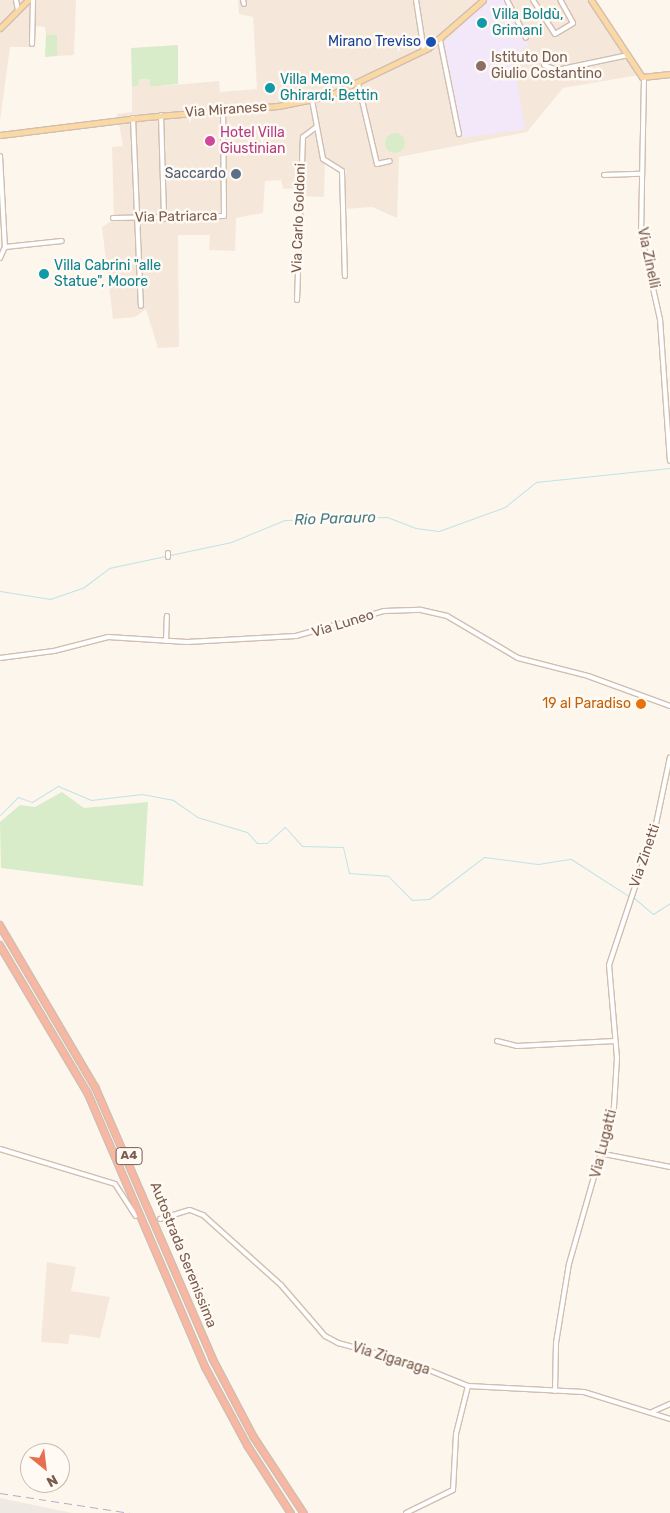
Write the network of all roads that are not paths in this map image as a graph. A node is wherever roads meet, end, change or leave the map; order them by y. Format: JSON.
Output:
{"nodes":[{"id":1,"x":16,"y":0,"type":"edge"},
{"id":2,"x":28,"y":0,"type":"edge"},
{"id":3,"x":33,"y":0,"type":"edge"},
{"id":4,"x":416,"y":0,"type":"edge"},
{"id":5,"x":507,"y":0,"type":"edge"},
{"id":6,"x":533,"y":0,"type":"edge"},
{"id":7,"x":560,"y":0,"type":"edge"},
{"id":8,"x":591,"y":0,"type":"edge"},
{"id":9,"x":480,"y":1,"type":"edge"},
{"id":10,"x":18,"y":10,"type":"junction"},
{"id":11,"x":0,"y":28,"type":"edge"},
{"id":12,"x":526,"y":38,"type":"dead end"},
{"id":13,"x":440,"y":40,"type":"junction"},
{"id":14,"x":32,"y":44,"type":"dead end"},
{"id":15,"x":424,"y":51,"type":"junction"},
{"id":16,"x":628,"y":55,"type":"junction"},
{"id":17,"x":544,"y":65,"type":"dead end"},
{"id":18,"x":670,"y":74,"type":"edge"},
{"id":19,"x":644,"y":78,"type":"junction"},
{"id":20,"x":358,"y":83,"type":"junction"},
{"id":21,"x":312,"y":100,"type":"junction"},
{"id":22,"x":223,"y":110,"type":"junction"},
{"id":23,"x":161,"y":115,"type":"junction"},
{"id":24,"x":133,"y":118,"type":"junction"},
{"id":25,"x":315,"y":128,"type":"junction"},
{"id":26,"x":460,"y":134,"type":"dead end"},
{"id":27,"x":0,"y":135,"type":"edge"},
{"id":28,"x":0,"y":156,"type":"edge"},
{"id":29,"x":390,"y":161,"type":"dead end"},
{"id":30,"x":604,"y":174,"type":"dead end"},
{"id":31,"x":640,"y":174,"type":"junction"},
{"id":32,"x":136,"y":217,"type":"junction"},
{"id":33,"x":113,"y":218,"type":"dead end"},
{"id":34,"x":164,"y":219,"type":"junction"},
{"id":35,"x":62,"y":242,"type":"dead end"},
{"id":36,"x":5,"y":247,"type":"junction"},
{"id":37,"x":0,"y":258,"type":"edge"},
{"id":38,"x":345,"y":276,"type":"dead end"},
{"id":39,"x":297,"y":300,"type":"dead end"},
{"id":40,"x":142,"y":306,"type":"dead end"},
{"id":41,"x":670,"y":461,"type":"edge"},
{"id":42,"x":167,"y":616,"type":"dead end"},
{"id":43,"x":166,"y":641,"type":"junction"},
{"id":44,"x":0,"y":658,"type":"edge"},
{"id":45,"x":670,"y":706,"type":"edge"},
{"id":46,"x":670,"y":757,"type":"edge"},
{"id":47,"x":630,"y":897,"type":"joint"},
{"id":48,"x":0,"y":925,"type":"edge"},
{"id":49,"x":0,"y":945,"type":"edge"},
{"id":50,"x":497,"y":1041,"type":"dead end"},
{"id":51,"x":614,"y":1042,"type":"junction"},
{"id":52,"x":0,"y":1149,"type":"edge"},
{"id":53,"x":604,"y":1154,"type":"junction"},
{"id":54,"x":670,"y":1167,"type":"edge"},
{"id":55,"x":136,"y":1216,"type":"dead end"},
{"id":56,"x":160,"y":1220,"type":"dead end"},
{"id":57,"x":468,"y":1386,"type":"junction"},
{"id":58,"x":555,"y":1390,"type":"junction"},
{"id":59,"x":670,"y":1404,"type":"edge"},
{"id":60,"x":652,"y":1412,"type":"junction"},
{"id":61,"x":670,"y":1419,"type":"edge"},
{"id":62,"x":292,"y":1513,"type":"edge"},
{"id":63,"x":304,"y":1513,"type":"edge"},
{"id":64,"x":406,"y":1513,"type":"edge"}],
"edges":[{"from":1,"to":10,"type":"street"},
{"from":2,"to":10,"type":"main road"},
{"from":3,"to":14,"type":"street"},
{"from":4,"to":15,"type":"street"},
{"from":5,"to":12,"type":"street"},
{"from":6,"to":7,"type":"street"},
{"from":8,"to":16,"type":"main road"},
{"from":9,"to":13,"type":"main road","name":"Via Miranese"},
{"from":10,"to":11,"type":"main road"},
{"from":13,"to":15,"type":"main road","name":"Via Miranese"},
{"from":13,"to":26,"type":"street"},
{"from":15,"to":20,"type":"main road","name":"Via Miranese"},
{"from":16,"to":17,"type":"street"},
{"from":16,"to":19,"type":"main road"},
{"from":18,"to":19,"type":"main road"},
{"from":19,"to":31,"type":"street","name":"Via Zinelli"},
{"from":20,"to":21,"type":"main road","name":"Via Miranese"},
{"from":20,"to":29,"type":"street"},
{"from":21,"to":22,"type":"main road","name":"Via Miranese"},
{"from":21,"to":25,"type":"street","name":"Via Carlo Goldoni"},
{"from":22,"to":23,"type":"main road","name":"Via Miranese"},
{"from":22,"to":34,"type":"street","name":"Via Patriarca"},
{"from":23,"to":24,"type":"main road","name":"Via Miranese"},
{"from":23,"to":34,"type":"street"},
{"from":24,"to":27,"type":"main road","name":"Via Miranese"},
{"from":24,"to":32,"type":"street"},
{"from":25,"to":38,"type":"street","name":"Via Carlo Goldoni"},
{"from":25,"to":39,"type":"street","name":"Via Carlo Goldoni"},
{"from":28,"to":36,"type":"street"},
{"from":30,"to":31,"type":"street"},
{"from":31,"to":41,"type":"street","name":"Via Zinelli"},
{"from":32,"to":33,"type":"street","name":"Via Patriarca"},
{"from":32,"to":34,"type":"street","name":"Via Patriarca"},
{"from":32,"to":40,"type":"street"},
{"from":35,"to":36,"type":"street"},
{"from":36,"to":37,"type":"street"},
{"from":42,"to":43,"type":"street"},
{"from":43,"to":44,"type":"street","name":"Via Luneo"},
{"from":43,"to":45,"type":"street","name":"Via Luneo"},
{"from":46,"to":47,"type":"street","name":"Via Zinetti"},
{"from":47,"to":51,"type":"street","name":"Via Lugatti"},
{"from":48,"to":63,"type":"highway","name":"Autostrada Serenissima","number":"A4"},
{"from":49,"to":62,"type":"highway","name":"Autostrada Serenissima","number":"A4"},
{"from":50,"to":51,"type":"street"},
{"from":51,"to":53,"type":"street","name":"Via Lugatti"},
{"from":52,"to":55,"type":"street"},
{"from":53,"to":54,"type":"street"},
{"from":53,"to":58,"type":"street","name":"Via Lugatti"},
{"from":56,"to":57,"type":"street","name":"Via Zigaraga"},
{"from":57,"to":58,"type":"street","name":"Via Zigaraga"},
{"from":57,"to":64,"type":"street"},
{"from":58,"to":60,"type":"street","name":"Via Zigaraga"},
{"from":59,"to":60,"type":"street"},
{"from":60,"to":61,"type":"street","name":"Via Zigaraga"}]}
